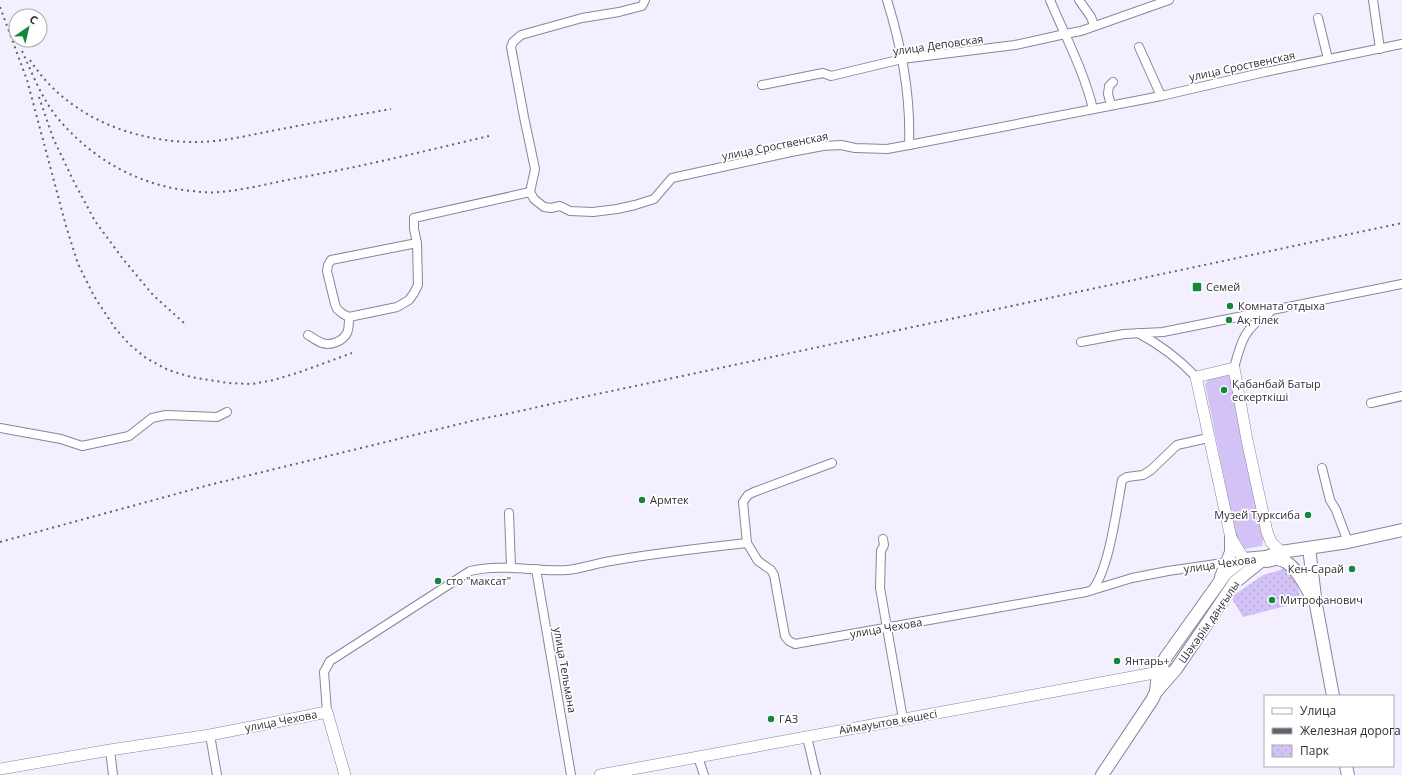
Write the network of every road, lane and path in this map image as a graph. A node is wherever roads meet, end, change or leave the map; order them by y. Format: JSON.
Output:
{"nodes":[{"id":1,"x":645,"y":0,"type":"edge"},
{"id":2,"x":887,"y":0,"type":"edge"},
{"id":3,"x":1050,"y":0,"type":"edge"},
{"id":4,"x":1079,"y":0,"type":"edge"},
{"id":5,"x":1169,"y":0,"type":"edge"},
{"id":6,"x":1373,"y":0,"type":"edge"},
{"id":7,"x":1318,"y":18,"type":"dead end"},
{"id":8,"x":1094,"y":26,"type":"junction"},
{"id":9,"x":1065,"y":34,"type":"junction"},
{"id":10,"x":1402,"y":44,"type":"edge"},
{"id":11,"x":1139,"y":47,"type":"dead end"},
{"id":12,"x":1380,"y":49,"type":"junction"},
{"id":13,"x":902,"y":59,"type":"junction"},
{"id":14,"x":1328,"y":59,"type":"junction"},
{"id":15,"x":1113,"y":82,"type":"dead end"},
{"id":16,"x":762,"y":85,"type":"dead end"},
{"id":17,"x":1161,"y":96,"type":"junction"},
{"id":18,"x":1111,"y":105,"type":"junction"},
{"id":19,"x":1093,"y":109,"type":"junction"},
{"id":20,"x":909,"y":145,"type":"junction"},
{"id":21,"x":530,"y":192,"type":"junction"},
{"id":22,"x":417,"y":243,"type":"junction"},
{"id":23,"x":1402,"y":284,"type":"edge"},
{"id":24,"x":1275,"y":310,"type":"junction"},
{"id":25,"x":350,"y":317,"type":"junction"},
{"id":26,"x":1137,"y":333,"type":"junction"},
{"id":27,"x":308,"y":335,"type":"dead end"},
{"id":28,"x":1081,"y":342,"type":"dead end"},
{"id":29,"x":1234,"y":368,"type":"junction"},
{"id":30,"x":1196,"y":376,"type":"junction"},
{"id":31,"x":1402,"y":396,"type":"edge"},
{"id":32,"x":1371,"y":402,"type":"dead end"},
{"id":33,"x":228,"y":412,"type":"dead end"},
{"id":34,"x":0,"y":428,"type":"edge"},
{"id":35,"x":1208,"y":438,"type":"junction"},
{"id":36,"x":832,"y":463,"type":"dead end"},
{"id":37,"x":1322,"y":468,"type":"dead end"},
{"id":38,"x":509,"y":512,"type":"dead end"},
{"id":39,"x":1402,"y":530,"type":"edge"},
{"id":40,"x":1267,"y":532,"type":"junction"},
{"id":41,"x":1231,"y":538,"type":"junction"},
{"id":42,"x":883,"y":539,"type":"dead end"},
{"id":43,"x":1348,"y":542,"type":"junction"},
{"id":44,"x":747,"y":543,"type":"junction"},
{"id":45,"x":1309,"y":548,"type":"junction"},
{"id":46,"x":1281,"y":552,"type":"junction"},
{"id":47,"x":1244,"y":559,"type":"junction"},
{"id":48,"x":1263,"y":560,"type":"junction"},
{"id":49,"x":1226,"y":563,"type":"junction"},
{"id":50,"x":511,"y":567,"type":"junction"},
{"id":51,"x":536,"y":569,"type":"junction"},
{"id":52,"x":1217,"y":586,"type":"junction"},
{"id":53,"x":1092,"y":590,"type":"junction"},
{"id":54,"x":1316,"y":605,"type":"junction"},
{"id":55,"x":887,"y":628,"type":"junction"},
{"id":56,"x":1176,"y":669,"type":"junction"},
{"id":57,"x":1158,"y":673,"type":"junction"},
{"id":58,"x":1156,"y":692,"type":"junction"},
{"id":59,"x":1333,"y":695,"type":"edge"},
{"id":60,"x":327,"y":712,"type":"junction"},
{"id":61,"x":903,"y":719,"type":"junction"},
{"id":62,"x":210,"y":735,"type":"junction"},
{"id":63,"x":807,"y":737,"type":"junction"},
{"id":64,"x":110,"y":750,"type":"junction"},
{"id":65,"x":698,"y":757,"type":"junction"},
{"id":66,"x":7,"y":770,"type":"edge"},
{"id":67,"x":113,"y":775,"type":"edge"},
{"id":68,"x":217,"y":775,"type":"edge"},
{"id":69,"x":345,"y":775,"type":"edge"},
{"id":70,"x":571,"y":775,"type":"edge"},
{"id":71,"x":600,"y":775,"type":"edge"},
{"id":72,"x":704,"y":775,"type":"edge"},
{"id":73,"x":816,"y":775,"type":"edge"},
{"id":74,"x":1102,"y":775,"type":"edge"}],
"edges":[{"from":1,"to":21,"type":"street"},
{"from":2,"to":13,"type":"street"},
{"from":3,"to":9,"type":"street"},
{"from":4,"to":8,"type":"street"},
{"from":5,"to":8,"type":"street","name":"улица Деповская"},
{"from":6,"to":12,"type":"street"},
{"from":7,"to":14,"type":"street"},
{"from":8,"to":9,"type":"street","name":"улица Деповская"},
{"from":9,"to":13,"type":"street","name":"улица Деповская"},
{"from":9,"to":19,"type":"street"},
{"from":10,"to":12,"type":"street","name":"улица Сроственская"},
{"from":11,"to":17,"type":"street"},
{"from":12,"to":14,"type":"street","name":"улица Сроственская"},
{"from":13,"to":16,"type":"street","name":"улица Деповская"},
{"from":13,"to":20,"type":"street"},
{"from":14,"to":17,"type":"street","name":"улица Сроственская"},
{"from":15,"to":18,"type":"street"},
{"from":17,"to":18,"type":"street","name":"улица Сроственская"},
{"from":18,"to":19,"type":"street","name":"улица Сроственская"},
{"from":19,"to":20,"type":"street","name":"улица Сроственская"},
{"from":20,"to":21,"type":"street","name":"улица Сроственская"},
{"from":21,"to":22,"type":"street"},
{"from":22,"to":25,"type":"street"},
{"from":22,"to":25,"type":"street"},
{"from":23,"to":24,"type":"street"},
{"from":24,"to":26,"type":"street"},
{"from":24,"to":29,"type":"street"},
{"from":25,"to":27,"type":"street"},
{"from":26,"to":28,"type":"street"},
{"from":26,"to":30,"type":"street"},
{"from":29,"to":30,"type":"street"},
{"from":29,"to":40,"type":"street"},
{"from":30,"to":35,"type":"street"},
{"from":31,"to":32,"type":"street"},
{"from":33,"to":34,"type":"street"},
{"from":35,"to":41,"type":"street"},
{"from":35,"to":53,"type":"street"},
{"from":36,"to":44,"type":"street","name":"улица Чехова"},
{"from":37,"to":43,"type":"street"},
{"from":38,"to":50,"type":"street"},
{"from":39,"to":43,"type":"main road","name":"улица Чехова"},
{"from":40,"to":46,"type":"street"},
{"from":40,"to":48,"type":"street"},
{"from":41,"to":47,"type":"street"},
{"from":41,"to":49,"type":"main road"},
{"from":42,"to":55,"type":"street"},
{"from":43,"to":45,"type":"main road","name":"улица Чехова"},
{"from":44,"to":51,"type":"street","name":"улица Чехова"},
{"from":44,"to":55,"type":"street","name":"улица Чехова"},
{"from":45,"to":46,"type":"main road","name":"улица Чехова"},
{"from":45,"to":54,"type":"main road"},
{"from":46,"to":48,"type":"main road","name":"улица Чехова"},
{"from":47,"to":48,"type":"main road","name":"улица Чехова"},
{"from":47,"to":49,"type":"street","name":"улица Чехова"},
{"from":47,"to":52,"type":"main road","name":"Шәкәрім даңғылы"},
{"from":48,"to":54,"type":"main road"},
{"from":48,"to":56,"type":"main road","name":"Шәкәрім даңғылы"},
{"from":49,"to":52,"type":"main road"},
{"from":49,"to":53,"type":"street","name":"улица Чехова"},
{"from":50,"to":51,"type":"street","name":"улица Чехова"},
{"from":50,"to":60,"type":"street","name":"улица Чехова"},
{"from":51,"to":70,"type":"street","name":"улица Тельмана"},
{"from":52,"to":57,"type":"main road","name":"Шәкәрім даңғылы"},
{"from":53,"to":55,"type":"street","name":"улица Чехова"},
{"from":54,"to":59,"type":"main road"},
{"from":55,"to":61,"type":"street"},
{"from":56,"to":57,"type":"street","name":"Аймауытов көшесі"},
{"from":56,"to":58,"type":"main road","name":"Шәкәрім даңғылы"},
{"from":57,"to":58,"type":"main road","name":"Шәкәрім даңғылы"},
{"from":57,"to":61,"type":"street","name":"Аймауытов көшесі"},
{"from":58,"to":74,"type":"main road","name":"Шәкәрім даңғылы"},
{"from":60,"to":62,"type":"street","name":"улица Чехова"},
{"from":60,"to":69,"type":"street"},
{"from":61,"to":63,"type":"street","name":"Аймауытов көшесі"},
{"from":62,"to":64,"type":"street","name":"улица Чехова"},
{"from":62,"to":68,"type":"street"},
{"from":63,"to":65,"type":"street","name":"Аймауытов көшесі"},
{"from":63,"to":73,"type":"street"},
{"from":64,"to":66,"type":"street","name":"улица Чехова"},
{"from":64,"to":67,"type":"street"},
{"from":65,"to":71,"type":"street","name":"Аймауытов көшесі"},
{"from":65,"to":72,"type":"street"}]}
